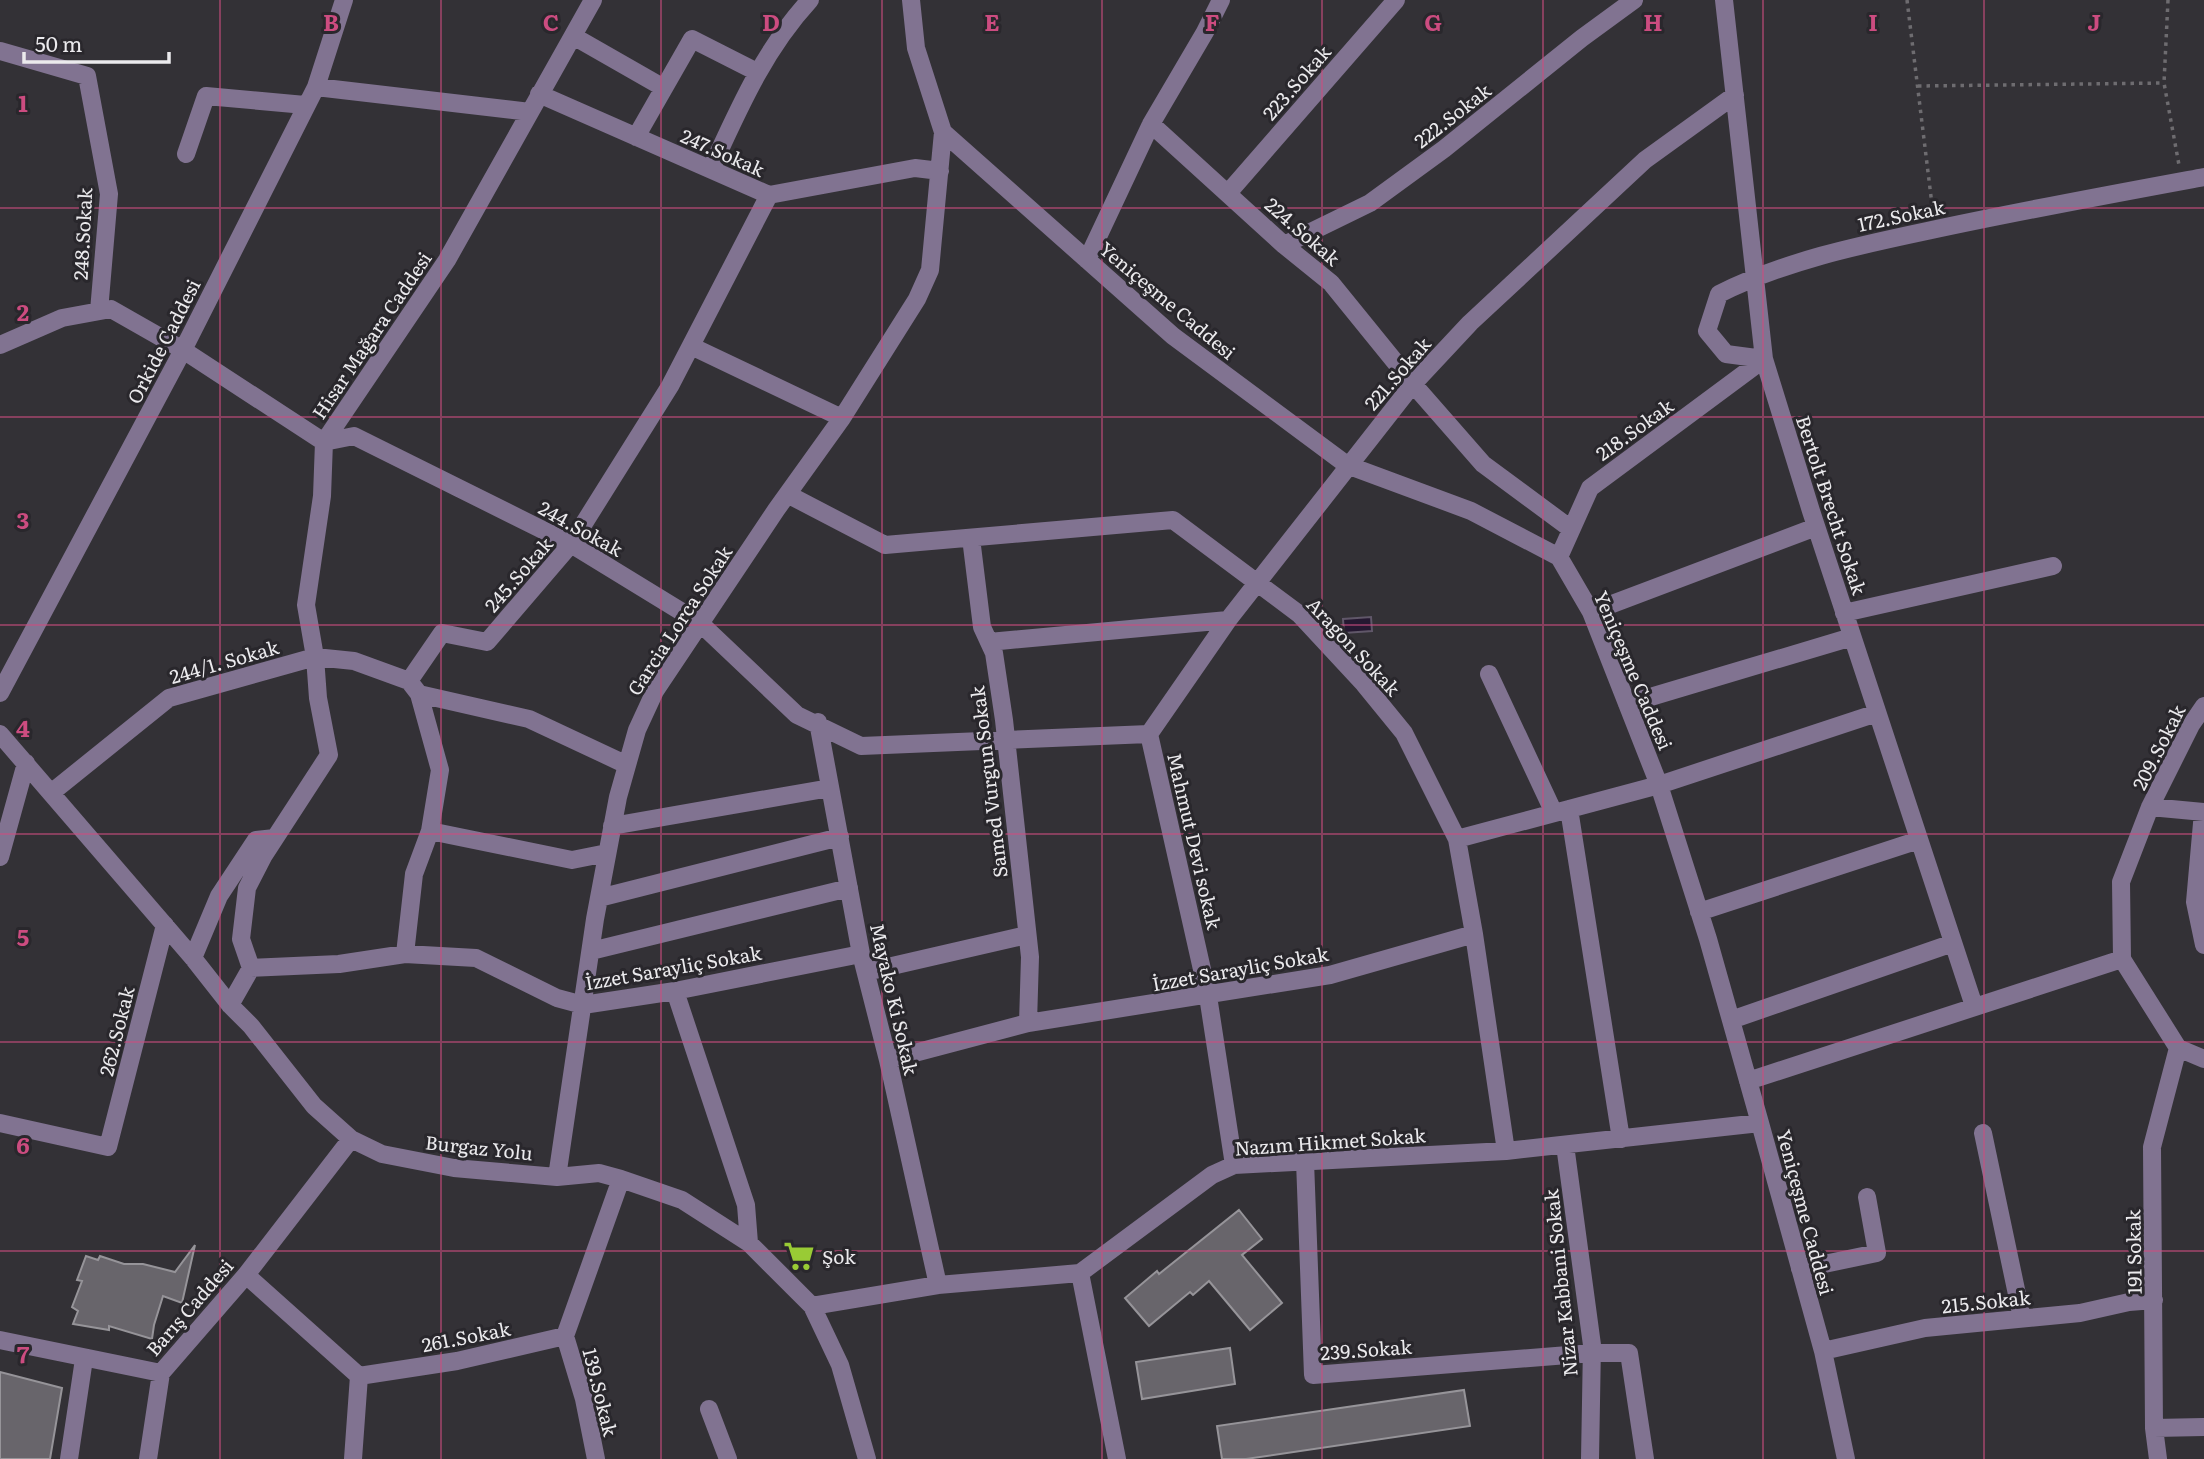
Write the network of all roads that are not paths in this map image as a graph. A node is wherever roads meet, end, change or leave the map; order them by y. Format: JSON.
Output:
{"nodes":[{"id":1,"x":344,"y":0,"type":"edge"},
{"id":2,"x":593,"y":0,"type":"edge"},
{"id":3,"x":810,"y":0,"type":"edge"},
{"id":4,"x":911,"y":0,"type":"edge"},
{"id":5,"x":1221,"y":0,"type":"edge"},
{"id":6,"x":1396,"y":0,"type":"edge"},
{"id":7,"x":1634,"y":0,"type":"edge"},
{"id":8,"x":1724,"y":0,"type":"edge"},
{"id":9,"x":573,"y":36,"type":"junction"},
{"id":10,"x":0,"y":51,"type":"edge"},
{"id":11,"x":757,"y":72,"type":"junction"},
{"id":12,"x":316,"y":87,"type":"junction"},
{"id":13,"x":664,"y":88,"type":"junction"},
{"id":14,"x":540,"y":94,"type":"junction"},
{"id":15,"x":1735,"y":95,"type":"junction"},
{"id":16,"x":305,"y":105,"type":"junction"},
{"id":17,"x":530,"y":113,"type":"junction"},
{"id":18,"x":1151,"y":124,"type":"junction"},
{"id":19,"x":943,"y":132,"type":"junction"},
{"id":20,"x":636,"y":137,"type":"junction"},
{"id":21,"x":186,"y":154,"type":"dead end"},
{"id":22,"x":710,"y":169,"type":"junction"},
{"id":23,"x":940,"y":171,"type":"junction"},
{"id":24,"x":2204,"y":177,"type":"edge"},
{"id":25,"x":1228,"y":193,"type":"junction"},
{"id":26,"x":769,"y":195,"type":"junction"},
{"id":27,"x":1284,"y":245,"type":"junction"},
{"id":28,"x":1087,"y":260,"type":"junction"},
{"id":29,"x":1755,"y":276,"type":"junction"},
{"id":30,"x":99,"y":311,"type":"junction"},
{"id":31,"x":0,"y":345,"type":"edge"},
{"id":32,"x":691,"y":346,"type":"junction"},
{"id":33,"x":183,"y":350,"type":"junction"},
{"id":34,"x":1764,"y":359,"type":"junction"},
{"id":35,"x":1413,"y":384,"type":"junction"},
{"id":36,"x":842,"y":418,"type":"junction"},
{"id":37,"x":324,"y":442,"type":"junction"},
{"id":38,"x":1347,"y":466,"type":"junction"},
{"id":39,"x":789,"y":495,"type":"junction"},
{"id":40,"x":1816,"y":527,"type":"junction"},
{"id":41,"x":1571,"y":529,"type":"junction"},
{"id":42,"x":971,"y":538,"type":"junction"},
{"id":43,"x":571,"y":544,"type":"junction"},
{"id":44,"x":1559,"y":557,"type":"junction"},
{"id":45,"x":2053,"y":566,"type":"dead end"},
{"id":46,"x":1258,"y":583,"type":"junction"},
{"id":47,"x":1591,"y":612,"type":"junction"},
{"id":48,"x":1844,"y":612,"type":"junction"},
{"id":49,"x":1228,"y":620,"type":"junction"},
{"id":50,"x":700,"y":623,"type":"junction"},
{"id":51,"x":1852,"y":637,"type":"junction"},
{"id":52,"x":989,"y":642,"type":"junction"},
{"id":53,"x":315,"y":657,"type":"junction"},
{"id":54,"x":1489,"y":674,"type":"dead end"},
{"id":55,"x":414,"y":688,"type":"junction"},
{"id":56,"x":0,"y":693,"type":"edge"},
{"id":57,"x":1627,"y":704,"type":"junction"},
{"id":58,"x":2204,"y":706,"type":"edge"},
{"id":59,"x":1877,"y":713,"type":"junction"},
{"id":60,"x":819,"y":724,"type":"junction"},
{"id":61,"x":0,"y":734,"type":"edge"},
{"id":62,"x":1149,"y":734,"type":"junction"},
{"id":63,"x":1006,"y":740,"type":"junction"},
{"id":64,"x":26,"y":764,"type":"junction"},
{"id":65,"x":627,"y":765,"type":"junction"},
{"id":66,"x":1659,"y":785,"type":"junction"},
{"id":67,"x":831,"y":788,"type":"junction"},
{"id":68,"x":51,"y":793,"type":"junction"},
{"id":69,"x":2150,"y":807,"type":"junction"},
{"id":70,"x":1562,"y":811,"type":"junction"},
{"id":71,"x":2203,"y":812,"type":"edge"},
{"id":72,"x":612,"y":826,"type":"junction"},
{"id":73,"x":430,"y":831,"type":"junction"},
{"id":74,"x":840,"y":837,"type":"junction"},
{"id":75,"x":275,"y":838,"type":"junction"},
{"id":76,"x":1457,"y":839,"type":"junction"},
{"id":77,"x":1919,"y":840,"type":"junction"},
{"id":78,"x":607,"y":853,"type":"junction"},
{"id":79,"x":0,"y":857,"type":"edge"},
{"id":80,"x":849,"y":888,"type":"junction"},
{"id":81,"x":598,"y":898,"type":"junction"},
{"id":82,"x":1699,"y":912,"type":"junction"},
{"id":83,"x":165,"y":925,"type":"junction"},
{"id":84,"x":1474,"y":934,"type":"junction"},
{"id":85,"x":1027,"y":935,"type":"junction"},
{"id":86,"x":1953,"y":943,"type":"junction"},
{"id":87,"x":2204,"y":946,"type":"edge"},
{"id":88,"x":591,"y":951,"type":"junction"},
{"id":89,"x":405,"y":954,"type":"junction"},
{"id":90,"x":861,"y":954,"type":"junction"},
{"id":91,"x":193,"y":958,"type":"junction"},
{"id":92,"x":2122,"y":959,"type":"junction"},
{"id":93,"x":251,"y":968,"type":"junction"},
{"id":94,"x":866,"y":972,"type":"junction"},
{"id":95,"x":675,"y":991,"type":"junction"},
{"id":96,"x":1208,"y":996,"type":"junction"},
{"id":97,"x":230,"y":1005,"type":"junction"},
{"id":98,"x":583,"y":1005,"type":"junction"},
{"id":99,"x":1974,"y":1006,"type":"junction"},
{"id":100,"x":1731,"y":1020,"type":"junction"},
{"id":101,"x":1028,"y":1023,"type":"junction"},
{"id":102,"x":2178,"y":1048,"type":"junction"},
{"id":103,"x":2204,"y":1059,"type":"edge"},
{"id":104,"x":888,"y":1060,"type":"junction"},
{"id":105,"x":1748,"y":1082,"type":"junction"},
{"id":106,"x":1760,"y":1122,"type":"junction"},
{"id":107,"x":0,"y":1123,"type":"edge"},
{"id":108,"x":1983,"y":1133,"type":"dead end"},
{"id":109,"x":351,"y":1139,"type":"junction"},
{"id":110,"x":1621,"y":1139,"type":"junction"},
{"id":111,"x":1565,"y":1144,"type":"junction"},
{"id":112,"x":1506,"y":1151,"type":"junction"},
{"id":113,"x":1305,"y":1161,"type":"junction"},
{"id":114,"x":1234,"y":1165,"type":"junction"},
{"id":115,"x":557,"y":1177,"type":"junction"},
{"id":116,"x":621,"y":1179,"type":"junction"},
{"id":117,"x":1867,"y":1196,"type":"dead end"},
{"id":118,"x":749,"y":1243,"type":"junction"},
{"id":119,"x":1800,"y":1269,"type":"junction"},
{"id":120,"x":1080,"y":1273,"type":"junction"},
{"id":121,"x":246,"y":1275,"type":"junction"},
{"id":122,"x":938,"y":1285,"type":"junction"},
{"id":123,"x":2154,"y":1300,"type":"junction"},
{"id":124,"x":812,"y":1306,"type":"junction"},
{"id":125,"x":2022,"y":1318,"type":"junction"},
{"id":126,"x":565,"y":1336,"type":"junction"},
{"id":127,"x":0,"y":1340,"type":"edge"},
{"id":128,"x":1823,"y":1351,"type":"junction"},
{"id":129,"x":1592,"y":1353,"type":"junction"},
{"id":130,"x":84,"y":1359,"type":"junction"},
{"id":131,"x":161,"y":1373,"type":"junction"},
{"id":132,"x":359,"y":1376,"type":"junction"},
{"id":133,"x":709,"y":1409,"type":"dead end"},
{"id":134,"x":2204,"y":1427,"type":"edge"},
{"id":135,"x":2154,"y":1428,"type":"junction"},
{"id":136,"x":69,"y":1459,"type":"edge"},
{"id":137,"x":148,"y":1459,"type":"edge"},
{"id":138,"x":353,"y":1459,"type":"edge"},
{"id":139,"x":596,"y":1459,"type":"edge"},
{"id":140,"x":728,"y":1459,"type":"edge"},
{"id":141,"x":867,"y":1459,"type":"edge"},
{"id":142,"x":1117,"y":1459,"type":"edge"},
{"id":143,"x":1590,"y":1459,"type":"edge"},
{"id":144,"x":1645,"y":1459,"type":"edge"},
{"id":145,"x":1846,"y":1459,"type":"edge"},
{"id":146,"x":2158,"y":1459,"type":"edge"}],
"edges":[{"from":1,"to":12,"type":"street","name":"Orkide Caddesi"},
{"from":2,"to":9,"type":"street","name":"Hisar Mağara Caddesi"},
{"from":3,"to":11,"type":"street"},
{"from":4,"to":19,"type":"street"},
{"from":5,"to":18,"type":"street"},
{"from":6,"to":25,"type":"street","name":"223.Sokak"},
{"from":7,"to":27,"type":"street","name":"222.Sokak"},
{"from":8,"to":15,"type":"street","name":"Bertolt Brecht Sokak"},
{"from":9,"to":13,"type":"street"},
{"from":9,"to":14,"type":"street","name":"Hisar Mağara Caddesi"},
{"from":10,"to":30,"type":"street","name":"248.Sokak"},
{"from":11,"to":13,"type":"street"},
{"from":11,"to":22,"type":"street"},
{"from":12,"to":16,"type":"street","name":"Orkide Caddesi"},
{"from":12,"to":17,"type":"street"},
{"from":13,"to":20,"type":"street"},
{"from":14,"to":17,"type":"street","name":"Hisar Mağara Caddesi"},
{"from":14,"to":20,"type":"street","name":"247.Sokak"},
{"from":15,"to":29,"type":"street","name":"Bertolt Brecht Sokak"},
{"from":15,"to":35,"type":"street","name":"221.Sokak"},
{"from":16,"to":21,"type":"street"},
{"from":16,"to":33,"type":"street","name":"Orkide Caddesi"},
{"from":17,"to":37,"type":"street","name":"Hisar Mağara Caddesi"},
{"from":18,"to":25,"type":"street","name":"224.Sokak"},
{"from":18,"to":28,"type":"street"},
{"from":19,"to":23,"type":"street","name":"Garcia Lorca Sokak"},
{"from":19,"to":28,"type":"street","name":"Yeniçeşme Caddesi"},
{"from":20,"to":22,"type":"street","name":"247.Sokak"},
{"from":22,"to":26,"type":"street","name":"247.Sokak"},
{"from":23,"to":26,"type":"street","name":"247.Sokak"},
{"from":23,"to":36,"type":"street","name":"Garcia Lorca Sokak"},
{"from":24,"to":29,"type":"street","name":"172.Sokak"},
{"from":25,"to":27,"type":"street","name":"224.Sokak"},
{"from":26,"to":32,"type":"street","name":"245.Sokak"},
{"from":27,"to":35,"type":"street","name":"224.Sokak"},
{"from":28,"to":38,"type":"street","name":"Yeniçeşme Caddesi"},
{"from":29,"to":34,"type":"street","name":"Bertolt Brecht Sokak"},
{"from":29,"to":34,"type":"street","name":"172.Sokak"},
{"from":30,"to":31,"type":"street"},
{"from":30,"to":33,"type":"street"},
{"from":32,"to":36,"type":"street"},
{"from":32,"to":43,"type":"street","name":"245.Sokak"},
{"from":33,"to":37,"type":"street"},
{"from":33,"to":56,"type":"street","name":"Orkide Caddesi"},
{"from":34,"to":40,"type":"street","name":"Bertolt Brecht Sokak"},
{"from":34,"to":41,"type":"street","name":"218.Sokak"},
{"from":35,"to":38,"type":"street","name":"221.Sokak"},
{"from":35,"to":41,"type":"street","name":"224.Sokak"},
{"from":36,"to":39,"type":"street","name":"Garcia Lorca Sokak"},
{"from":37,"to":43,"type":"street","name":"244.Sokak"},
{"from":37,"to":53,"type":"street","name":"Hisar Mağara Caddesi"},
{"from":38,"to":44,"type":"street","name":"Yeniçeşme Caddesi"},
{"from":38,"to":46,"type":"street","name":"221.Sokak"},
{"from":39,"to":42,"type":"street","name":"Aragon Sokak"},
{"from":39,"to":50,"type":"street","name":"Garcia Lorca Sokak"},
{"from":40,"to":47,"type":"street"},
{"from":40,"to":48,"type":"street","name":"Bertolt Brecht Sokak"},
{"from":41,"to":44,"type":"street","name":"218.Sokak"},
{"from":42,"to":46,"type":"street","name":"Aragon Sokak"},
{"from":42,"to":52,"type":"street","name":"Samed Vurgun Sokak"},
{"from":43,"to":50,"type":"street","name":"244.Sokak"},
{"from":43,"to":55,"type":"street","name":"245.Sokak"},
{"from":44,"to":47,"type":"street","name":"Yeniçeşme Caddesi"},
{"from":45,"to":48,"type":"street"},
{"from":46,"to":49,"type":"street","name":"221.Sokak"},
{"from":46,"to":76,"type":"street","name":"Aragon Sokak"},
{"from":47,"to":57,"type":"street","name":"Yeniçeşme Caddesi"},
{"from":48,"to":51,"type":"street","name":"Bertolt Brecht Sokak"},
{"from":49,"to":52,"type":"street"},
{"from":49,"to":62,"type":"street","name":"221.Sokak"},
{"from":50,"to":60,"type":"street","name":"244.Sokak"},
{"from":50,"to":65,"type":"street","name":"Garcia Lorca Sokak"},
{"from":51,"to":57,"type":"street"},
{"from":51,"to":59,"type":"street","name":"Bertolt Brecht Sokak"},
{"from":52,"to":63,"type":"street","name":"Samed Vurgun Sokak"},
{"from":53,"to":55,"type":"street"},
{"from":53,"to":68,"type":"street","name":"244/1. Sokak"},
{"from":53,"to":75,"type":"street","name":"Hisar Mağara Caddesi"},
{"from":54,"to":70,"type":"street"},
{"from":55,"to":65,"type":"street"},
{"from":55,"to":73,"type":"street"},
{"from":57,"to":66,"type":"street","name":"Yeniçeşme Caddesi"},
{"from":58,"to":69,"type":"street","name":"209.Sokak"},
{"from":59,"to":66,"type":"street"},
{"from":59,"to":77,"type":"street","name":"Bertolt Brecht Sokak"},
{"from":60,"to":63,"type":"street","name":"244.Sokak"},
{"from":60,"to":67,"type":"street","name":"Mayako Ki Sokak"},
{"from":61,"to":64,"type":"street","name":"Burgaz Yolu"},
{"from":62,"to":63,"type":"street","name":"244.Sokak"},
{"from":62,"to":96,"type":"street","name":"Mahmut Devi sokak"},
{"from":63,"to":85,"type":"street","name":"Samed Vurgun Sokak"},
{"from":64,"to":68,"type":"street","name":"Burgaz Yolu"},
{"from":64,"to":79,"type":"street"},
{"from":65,"to":72,"type":"street","name":"Garcia Lorca Sokak"},
{"from":66,"to":70,"type":"street"},
{"from":66,"to":82,"type":"street","name":"Yeniçeşme Caddesi"},
{"from":67,"to":72,"type":"street"},
{"from":67,"to":74,"type":"street","name":"Mayako Ki Sokak"},
{"from":68,"to":83,"type":"street","name":"Burgaz Yolu"},
{"from":69,"to":71,"type":"street"},
{"from":69,"to":92,"type":"street","name":"209.Sokak"},
{"from":70,"to":76,"type":"street"},
{"from":70,"to":110,"type":"street"},
{"from":71,"to":87,"type":"street"},
{"from":72,"to":78,"type":"street","name":"Garcia Lorca Sokak"},
{"from":73,"to":78,"type":"street"},
{"from":73,"to":89,"type":"street"},
{"from":74,"to":80,"type":"street","name":"Mayako Ki Sokak"},
{"from":74,"to":81,"type":"street"},
{"from":75,"to":91,"type":"street","name":"Hisar Mağara Caddesi"},
{"from":75,"to":93,"type":"street","name":"Hisar Mağara Caddesi"},
{"from":76,"to":84,"type":"street","name":"Aragon Sokak"},
{"from":77,"to":82,"type":"street"},
{"from":77,"to":86,"type":"street","name":"Bertolt Brecht Sokak"},
{"from":78,"to":81,"type":"street","name":"Garcia Lorca Sokak"},
{"from":80,"to":88,"type":"street"},
{"from":80,"to":90,"type":"street","name":"Mayako Ki Sokak"},
{"from":81,"to":88,"type":"street","name":"Garcia Lorca Sokak"},
{"from":82,"to":100,"type":"street","name":"Yeniçeşme Caddesi"},
{"from":83,"to":91,"type":"street","name":"Burgaz Yolu"},
{"from":83,"to":107,"type":"street","name":"262.Sokak"},
{"from":84,"to":96,"type":"street","name":"İzzet Sarayliç Sokak"},
{"from":84,"to":112,"type":"street","name":"Aragon Sokak"},
{"from":85,"to":94,"type":"street"},
{"from":85,"to":101,"type":"street","name":"Samed Vurgun Sokak"},
{"from":86,"to":99,"type":"street","name":"Bertolt Brecht Sokak"},
{"from":86,"to":100,"type":"street"},
{"from":88,"to":98,"type":"street","name":"Garcia Lorca Sokak"},
{"from":89,"to":93,"type":"street","name":"İzzet Sarayliç Sokak"},
{"from":89,"to":98,"type":"street","name":"İzzet Sarayliç Sokak"},
{"from":90,"to":94,"type":"street","name":"Mayako Ki Sokak"},
{"from":90,"to":95,"type":"street","name":"İzzet Sarayliç Sokak"},
{"from":91,"to":97,"type":"street","name":"Burgaz Yolu"},
{"from":92,"to":99,"type":"street"},
{"from":92,"to":102,"type":"street"},
{"from":93,"to":97,"type":"street"},
{"from":94,"to":104,"type":"street","name":"Mayako Ki Sokak"},
{"from":95,"to":98,"type":"street","name":"İzzet Sarayliç Sokak"},
{"from":95,"to":118,"type":"street"},
{"from":96,"to":101,"type":"street","name":"İzzet Sarayliç Sokak"},
{"from":96,"to":114,"type":"street","name":"Mahmut Devi sokak"},
{"from":97,"to":109,"type":"street","name":"Burgaz Yolu"},
{"from":98,"to":115,"type":"street","name":"Garcia Lorca Sokak"},
{"from":99,"to":105,"type":"street"},
{"from":100,"to":105,"type":"street","name":"Yeniçeşme Caddesi"},
{"from":101,"to":104,"type":"street","name":"İzzet Sarayliç Sokak"},
{"from":102,"to":103,"type":"street"},
{"from":102,"to":123,"type":"street","name":"191 Sokak"},
{"from":104,"to":122,"type":"street","name":"Mayako Ki Sokak"},
{"from":105,"to":106,"type":"street","name":"Yeniçeşme Caddesi"},
{"from":106,"to":110,"type":"street","name":"Nazım Hikmet Sokak"},
{"from":106,"to":119,"type":"street","name":"Yeniçeşme Caddesi"},
{"from":108,"to":125,"type":"street"},
{"from":109,"to":115,"type":"street","name":"Burgaz Yolu"},
{"from":109,"to":121,"type":"street","name":"Barış Caddesi"},
{"from":110,"to":111,"type":"street","name":"Nazım Hikmet Sokak"},
{"from":111,"to":112,"type":"street","name":"Nazım Hikmet Sokak"},
{"from":111,"to":129,"type":"street","name":"Nizar Kabbani Sokak"},
{"from":112,"to":113,"type":"street","name":"Nazım Hikmet Sokak"},
{"from":113,"to":114,"type":"street","name":"Nazım Hikmet Sokak"},
{"from":113,"to":129,"type":"street","name":"239.Sokak"},
{"from":114,"to":120,"type":"street","name":"Nazım Hikmet Sokak"},
{"from":115,"to":116,"type":"street","name":"Burgaz Yolu"},
{"from":116,"to":118,"type":"street","name":"Burgaz Yolu"},
{"from":116,"to":126,"type":"street"},
{"from":117,"to":119,"type":"street"},
{"from":118,"to":124,"type":"street","name":"Burgaz Yolu"},
{"from":119,"to":128,"type":"street","name":"Yeniçeşme Caddesi"},
{"from":120,"to":122,"type":"street"},
{"from":120,"to":142,"type":"street"},
{"from":121,"to":131,"type":"street","name":"Barış Caddesi"},
{"from":121,"to":132,"type":"street"},
{"from":122,"to":124,"type":"street"},
{"from":123,"to":125,"type":"street","name":"215.Sokak"},
{"from":123,"to":135,"type":"street","name":"191 Sokak"},
{"from":124,"to":141,"type":"street","name":"Burgaz Yolu"},
{"from":125,"to":128,"type":"street","name":"215.Sokak"},
{"from":126,"to":132,"type":"street","name":"261.Sokak"},
{"from":126,"to":139,"type":"street","name":"139.Sokak"},
{"from":127,"to":130,"type":"street","name":"Barış Caddesi"},
{"from":128,"to":145,"type":"street","name":"Yeniçeşme Caddesi"},
{"from":129,"to":143,"type":"street","name":"Nizar Kabbani Sokak"},
{"from":129,"to":144,"type":"street"},
{"from":130,"to":131,"type":"street","name":"Barış Caddesi"},
{"from":130,"to":136,"type":"street"},
{"from":131,"to":137,"type":"street"},
{"from":132,"to":138,"type":"street"},
{"from":133,"to":140,"type":"street"},
{"from":134,"to":135,"type":"street"},
{"from":135,"to":146,"type":"street","name":"191 Sokak"}]}
